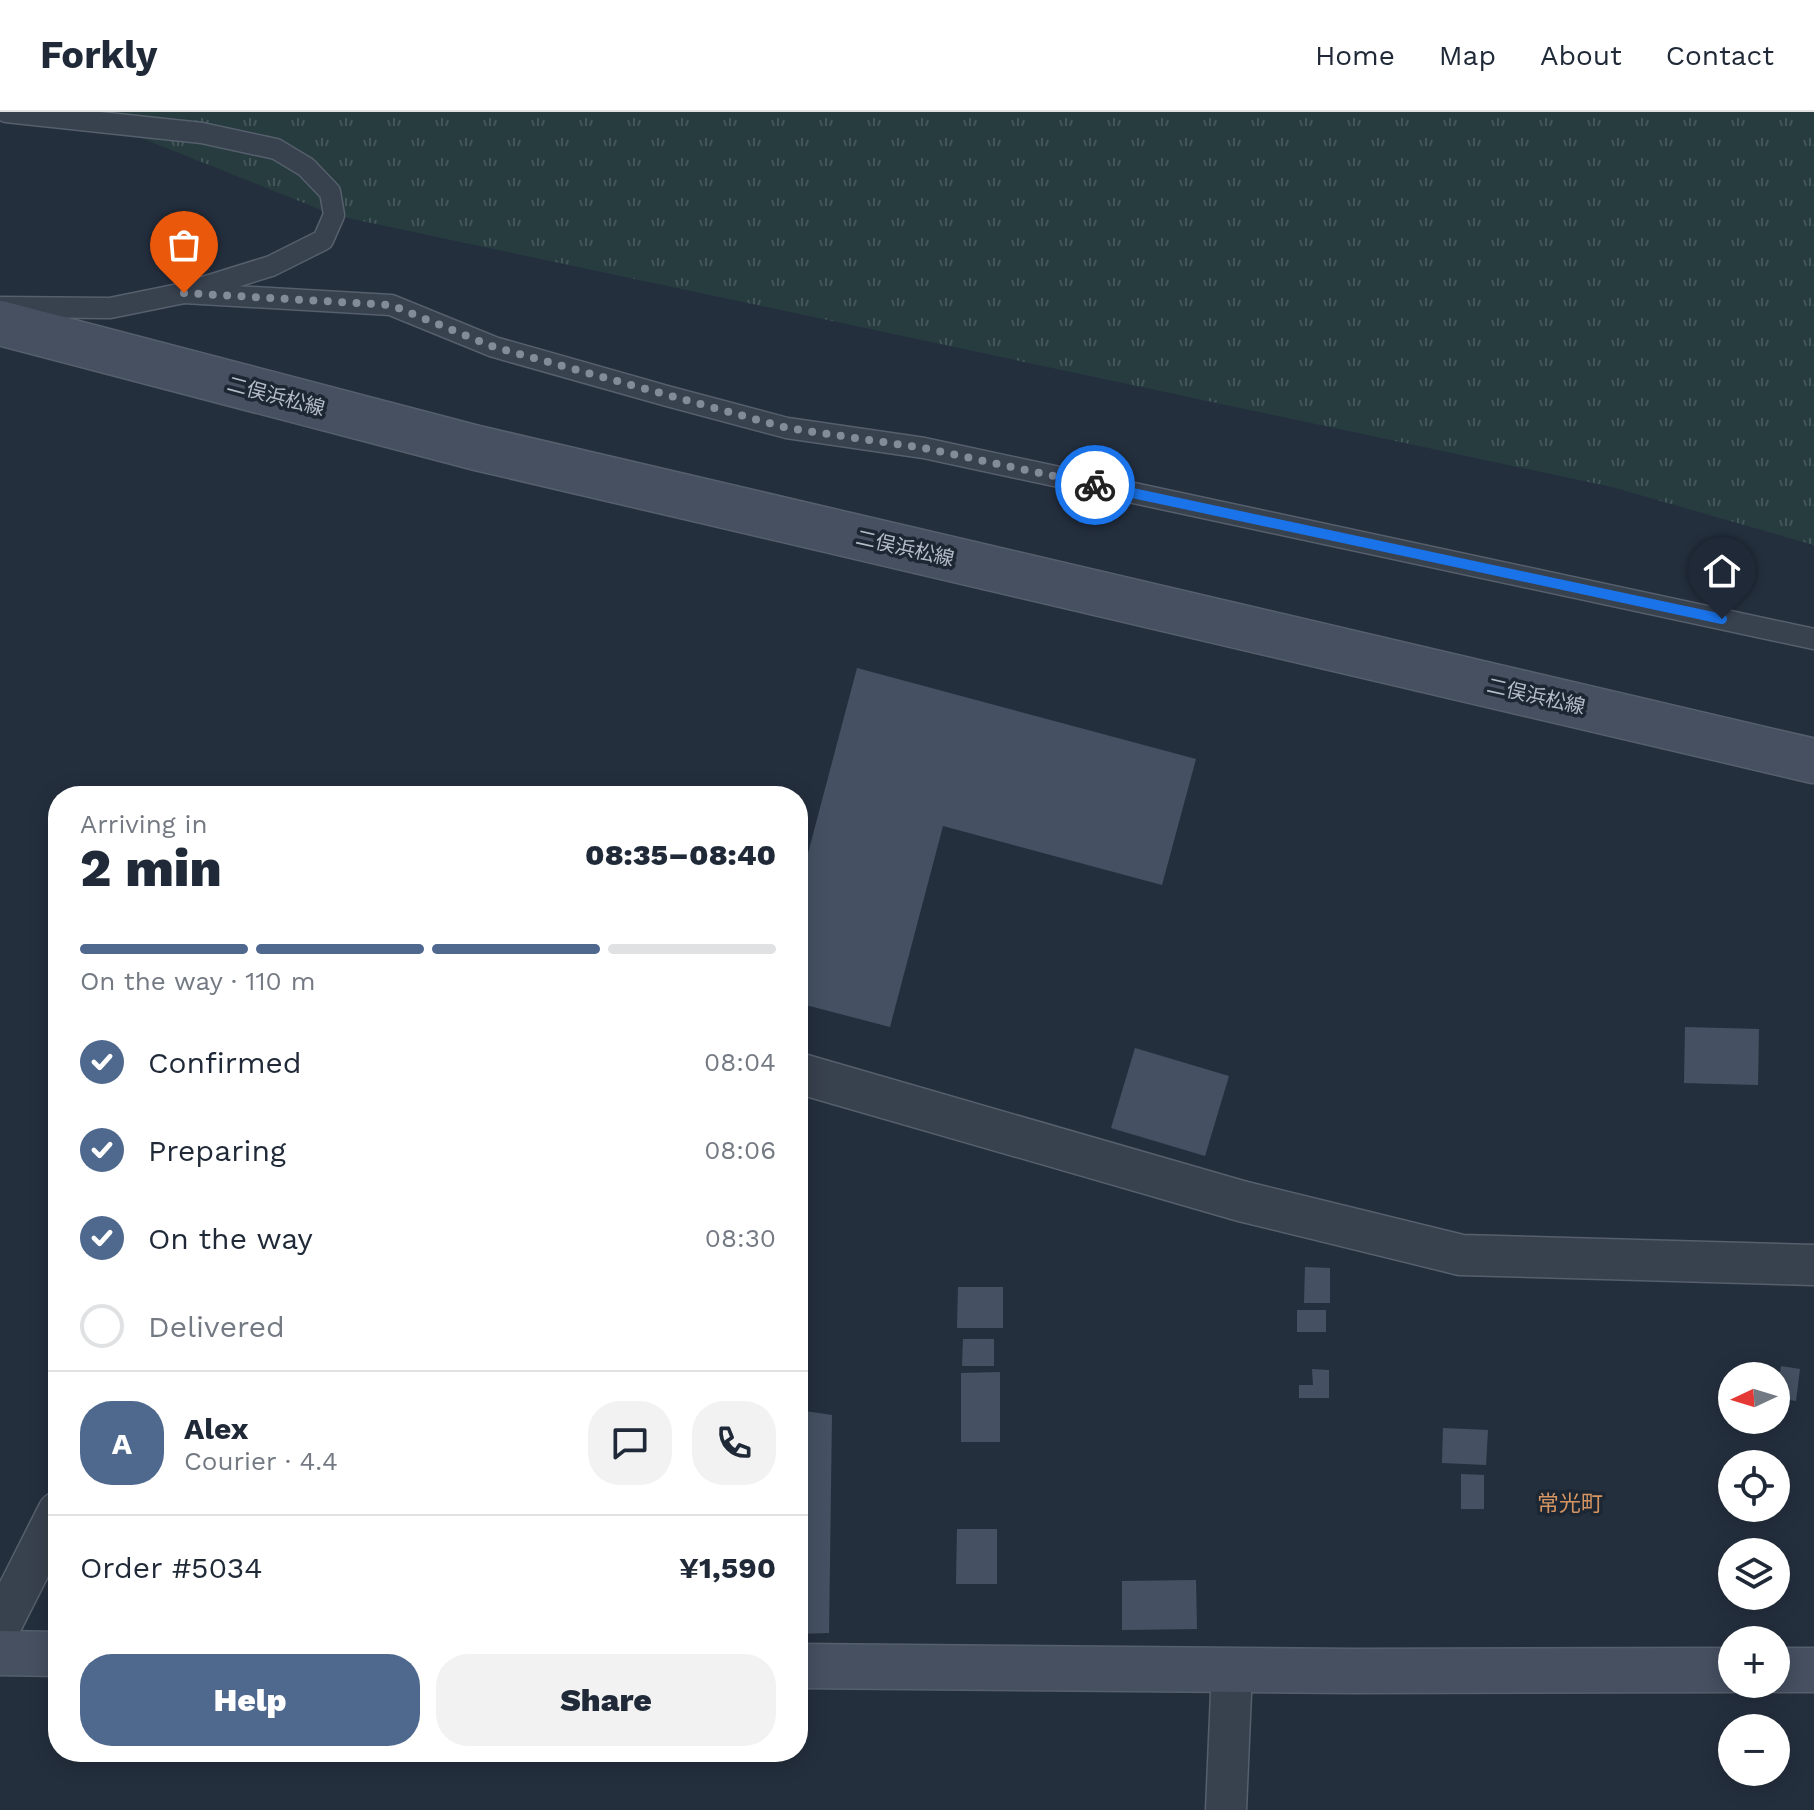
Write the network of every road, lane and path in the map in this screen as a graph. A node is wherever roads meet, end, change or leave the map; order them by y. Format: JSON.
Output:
{"nodes":[{"id":1,"x":6,"y":112,"type":"edge"},
{"id":2,"x":184,"y":293,"type":"junction"},
{"id":3,"x":0,"y":307,"type":"edge"},
{"id":4,"x":0,"y":323,"type":"edge"},
{"id":5,"x":1814,"y":639,"type":"edge"},
{"id":6,"x":1814,"y":761,"type":"edge"},
{"id":7,"x":808,"y":1076,"type":"edge"},
{"id":8,"x":1814,"y":1265,"type":"edge"},
{"id":9,"x":48,"y":1532,"type":"edge"},
{"id":10,"x":0,"y":1627,"type":"edge"},
{"id":11,"x":0,"y":1653,"type":"edge"},
{"id":12,"x":48,"y":1654,"type":"edge"},
{"id":13,"x":808,"y":1666,"type":"edge"},
{"id":14,"x":1232,"y":1670,"type":"junction"},
{"id":15,"x":1718,"y":1670,"type":"edge"},
{"id":16,"x":1790,"y":1670,"type":"edge"},
{"id":17,"x":1814,"y":1670,"type":"edge"},
{"id":18,"x":1226,"y":1810,"type":"edge"}],
"edges":[{"from":1,"to":2,"type":"lane"},
{"from":2,"to":3,"type":"lane"},
{"from":2,"to":5,"type":"lane"},
{"from":4,"to":6,"type":"main road","name":"二俣浜松線"},
{"from":7,"to":8,"type":"street"},
{"from":9,"to":10,"type":"street"},
{"from":11,"to":12,"type":"main road"},
{"from":13,"to":14,"type":"main road"},
{"from":14,"to":15,"type":"main road"},
{"from":14,"to":18,"type":"street"},
{"from":16,"to":17,"type":"main road"}]}
